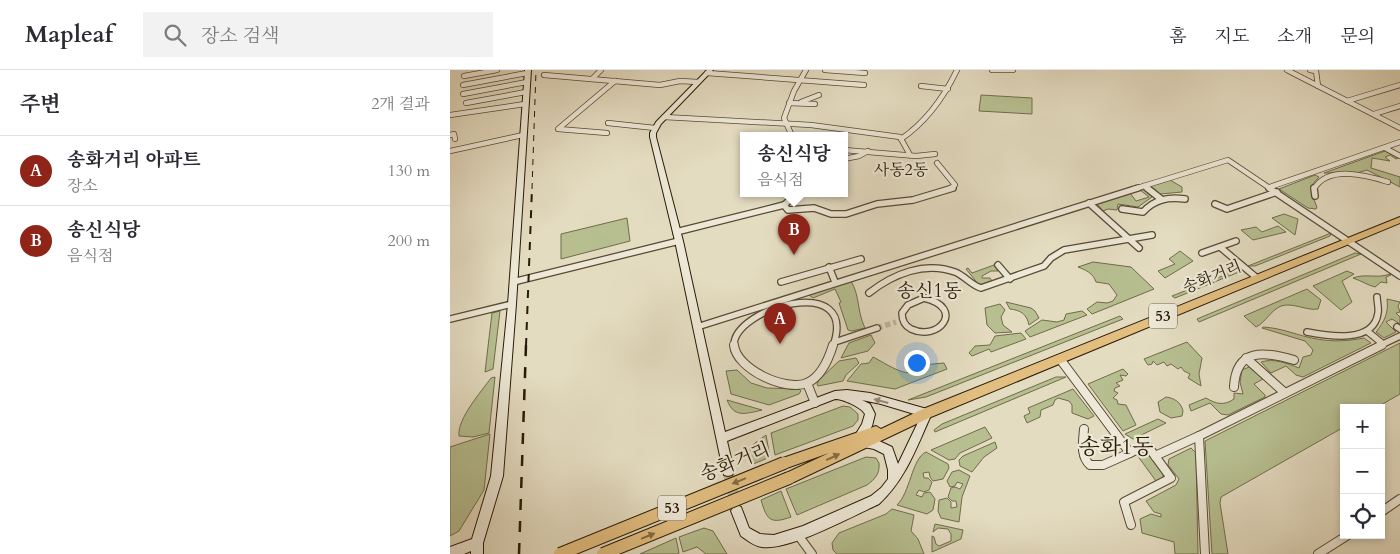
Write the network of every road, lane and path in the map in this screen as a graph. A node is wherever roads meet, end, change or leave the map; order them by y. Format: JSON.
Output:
{"nodes":[{"id":1,"x":497,"y":70,"type":"edge"},
{"id":2,"x":601,"y":70,"type":"edge"},
{"id":3,"x":806,"y":70,"type":"edge"},
{"id":4,"x":825,"y":70,"type":"edge"},
{"id":5,"x":957,"y":70,"type":"edge"},
{"id":6,"x":992,"y":70,"type":"edge"},
{"id":7,"x":1013,"y":70,"type":"edge"},
{"id":8,"x":1288,"y":70,"type":"edge"},
{"id":9,"x":1310,"y":70,"type":"edge"},
{"id":10,"x":1317,"y":70,"type":"edge"},
{"id":11,"x":708,"y":71,"type":"edge"},
{"id":12,"x":866,"y":73,"type":"dead end"},
{"id":13,"x":527,"y":75,"type":"edge"},
{"id":14,"x":544,"y":75,"type":"dead end"},
{"id":15,"x":464,"y":76,"type":"dead end"},
{"id":16,"x":592,"y":79,"type":"junction"},
{"id":17,"x":801,"y":80,"type":"junction"},
{"id":18,"x":615,"y":81,"type":"junction"},
{"id":19,"x":698,"y":82,"type":"junction"},
{"id":20,"x":463,"y":85,"type":"dead end"},
{"id":21,"x":864,"y":85,"type":"dead end"},
{"id":22,"x":1400,"y":85,"type":"edge"},
{"id":23,"x":921,"y":86,"type":"dead end"},
{"id":24,"x":1318,"y":86,"type":"junction"},
{"id":25,"x":948,"y":89,"type":"junction"},
{"id":26,"x":526,"y":92,"type":"junction"},
{"id":27,"x":463,"y":94,"type":"dead end"},
{"id":28,"x":819,"y":95,"type":"dead end"},
{"id":29,"x":1347,"y":101,"type":"junction"},
{"id":30,"x":466,"y":103,"type":"dead end"},
{"id":31,"x":789,"y":103,"type":"junction"},
{"id":32,"x":797,"y":103,"type":"junction"},
{"id":33,"x":525,"y":104,"type":"junction"},
{"id":34,"x":815,"y":104,"type":"dead end"},
{"id":35,"x":1400,"y":106,"type":"edge"},
{"id":36,"x":1374,"y":114,"type":"junction"},
{"id":37,"x":450,"y":116,"type":"edge"},
{"id":38,"x":664,"y":117,"type":"junction"},
{"id":39,"x":608,"y":123,"type":"dead end"},
{"id":40,"x":785,"y":123,"type":"junction"},
{"id":41,"x":655,"y":128,"type":"junction"},
{"id":42,"x":1400,"y":128,"type":"edge"},
{"id":43,"x":790,"y":132,"type":"edge"},
{"id":44,"x":607,"y":133,"type":"dead end"},
{"id":45,"x":450,"y":135,"type":"edge"},
{"id":46,"x":523,"y":135,"type":"junction"},
{"id":47,"x":901,"y":138,"type":"junction"},
{"id":48,"x":454,"y":139,"type":"dead end"},
{"id":49,"x":1400,"y":142,"type":"edge"},
{"id":50,"x":1385,"y":148,"type":"junction"},
{"id":51,"x":848,"y":150,"type":"edge"},
{"id":52,"x":450,"y":151,"type":"edge"},
{"id":53,"x":868,"y":151,"type":"junction"},
{"id":54,"x":936,"y":154,"type":"dead end"},
{"id":55,"x":910,"y":155,"type":"junction"},
{"id":56,"x":1400,"y":156,"type":"edge"},
{"id":57,"x":848,"y":158,"type":"edge"},
{"id":58,"x":937,"y":162,"type":"dead end"},
{"id":59,"x":1316,"y":171,"type":"junction"},
{"id":60,"x":1326,"y":177,"type":"junction"},
{"id":61,"x":1388,"y":182,"type":"dead end"},
{"id":62,"x":1144,"y":186,"type":"junction"},
{"id":63,"x":1270,"y":187,"type":"junction"},
{"id":64,"x":1276,"y":192,"type":"junction"},
{"id":65,"x":1315,"y":196,"type":"dead end"},
{"id":66,"x":791,"y":197,"type":"edge"},
{"id":67,"x":1161,"y":199,"type":"junction"},
{"id":68,"x":1185,"y":199,"type":"dead end"},
{"id":69,"x":1088,"y":203,"type":"junction"},
{"id":70,"x":1215,"y":204,"type":"dead end"},
{"id":71,"x":784,"y":205,"type":"junction"},
{"id":72,"x":1122,"y":209,"type":"dead end"},
{"id":73,"x":1400,"y":220,"type":"edge"},
{"id":74,"x":1152,"y":235,"type":"dead end"},
{"id":75,"x":677,"y":237,"type":"junction"},
{"id":76,"x":1126,"y":238,"type":"junction"},
{"id":77,"x":1348,"y":241,"type":"junction"},
{"id":78,"x":1236,"y":242,"type":"dead end"},
{"id":79,"x":1220,"y":247,"type":"junction"},
{"id":80,"x":1139,"y":248,"type":"dead end"},
{"id":81,"x":1202,"y":253,"type":"dead end"},
{"id":82,"x":862,"y":259,"type":"dead end"},
{"id":83,"x":896,"y":264,"type":"junction"},
{"id":84,"x":998,"y":265,"type":"dead end"},
{"id":85,"x":829,"y":267,"type":"junction"},
{"id":86,"x":900,"y":272,"type":"junction"},
{"id":87,"x":1400,"y":276,"type":"edge"},
{"id":88,"x":1257,"y":278,"type":"junction"},
{"id":89,"x":1010,"y":279,"type":"junction"},
{"id":90,"x":513,"y":282,"type":"junction"},
{"id":91,"x":780,"y":282,"type":"dead end"},
{"id":92,"x":835,"y":282,"type":"junction"},
{"id":93,"x":869,"y":293,"type":"dead end"},
{"id":94,"x":1377,"y":297,"type":"dead end"},
{"id":95,"x":777,"y":300,"type":"junction"},
{"id":96,"x":512,"y":304,"type":"junction"},
{"id":97,"x":779,"y":308,"type":"junction"},
{"id":98,"x":450,"y":319,"type":"edge"},
{"id":99,"x":899,"y":321,"type":"joint"},
{"id":100,"x":697,"y":327,"type":"junction"},
{"id":101,"x":878,"y":328,"type":"tunnel mouth"},
{"id":102,"x":1367,"y":331,"type":"junction"},
{"id":103,"x":1307,"y":332,"type":"dead end"},
{"id":104,"x":1400,"y":336,"type":"edge"},
{"id":105,"x":835,"y":342,"type":"junction"},
{"id":106,"x":1383,"y":344,"type":"junction"},
{"id":107,"x":1060,"y":358,"type":"junction"},
{"id":108,"x":1246,"y":358,"type":"junction"},
{"id":109,"x":1294,"y":360,"type":"dead end"},
{"id":110,"x":807,"y":383,"type":"junction"},
{"id":111,"x":1234,"y":387,"type":"dead end"},
{"id":112,"x":1284,"y":393,"type":"junction"},
{"id":113,"x":835,"y":395,"type":"junction"},
{"id":114,"x":815,"y":403,"type":"junction"},
{"id":115,"x":926,"y":413,"type":"junction"},
{"id":116,"x":1084,"y":429,"type":"dead end"},
{"id":117,"x":1199,"y":436,"type":"junction"},
{"id":118,"x":721,"y":438,"type":"junction"},
{"id":119,"x":860,"y":440,"type":"junction"},
{"id":120,"x":1130,"y":453,"type":"junction"},
{"id":121,"x":1155,"y":456,"type":"junction"},
{"id":122,"x":728,"y":471,"type":"tunnel mouth"},
{"id":123,"x":893,"y":484,"type":"junction"},
{"id":124,"x":1400,"y":499,"type":"edge"},
{"id":125,"x":1385,"y":509,"type":"edge"},
{"id":126,"x":737,"y":510,"type":"tunnel mouth"},
{"id":127,"x":1131,"y":525,"type":"dead end"},
{"id":128,"x":798,"y":535,"type":"junction"},
{"id":129,"x":1342,"y":539,"type":"edge"},
{"id":130,"x":477,"y":548,"type":"edge"},
{"id":131,"x":450,"y":553,"type":"edge"},
{"id":132,"x":560,"y":554,"type":"edge"},
{"id":133,"x":603,"y":554,"type":"edge"},
{"id":134,"x":812,"y":554,"type":"edge"},
{"id":135,"x":1205,"y":554,"type":"edge"},
{"id":136,"x":1318,"y":554,"type":"edge"}],
"edges":[{"from":1,"to":15,"type":"street"},
{"from":2,"to":16,"type":"street"},
{"from":3,"to":17,"type":"street"},
{"from":4,"to":12,"type":"street"},
{"from":5,"to":25,"type":"street"},
{"from":6,"to":7,"type":"street"},
{"from":8,"to":24,"type":"street"},
{"from":9,"to":10,"type":"street"},
{"from":10,"to":24,"type":"street"},
{"from":11,"to":17,"type":"street"},
{"from":11,"to":19,"type":"street"},
{"from":13,"to":20,"type":"street"},
{"from":13,"to":26,"type":"main road"},
{"from":13,"to":27,"type":"street"},
{"from":14,"to":16,"type":"street"},
{"from":16,"to":18,"type":"street"},
{"from":17,"to":21,"type":"street"},
{"from":17,"to":31,"type":"street"},
{"from":18,"to":19,"type":"street"},
{"from":18,"to":44,"type":"street"},
{"from":19,"to":38,"type":"street"},
{"from":22,"to":29,"type":"street"},
{"from":23,"to":25,"type":"street"},
{"from":24,"to":29,"type":"street"},
{"from":25,"to":47,"type":"street"},
{"from":26,"to":30,"type":"street"},
{"from":26,"to":33,"type":"main road"},
{"from":28,"to":32,"type":"street"},
{"from":29,"to":36,"type":"street"},
{"from":31,"to":32,"type":"street"},
{"from":31,"to":40,"type":"street"},
{"from":32,"to":34,"type":"street"},
{"from":33,"to":37,"type":"street"},
{"from":33,"to":46,"type":"main road"},
{"from":35,"to":36,"type":"street"},
{"from":36,"to":42,"type":"street"},
{"from":38,"to":40,"type":"street"},
{"from":38,"to":41,"type":"street"},
{"from":39,"to":41,"type":"street"},
{"from":40,"to":43,"type":"street"},
{"from":40,"to":47,"type":"street"},
{"from":41,"to":75,"type":"street"},
{"from":45,"to":48,"type":"street"},
{"from":46,"to":52,"type":"street"},
{"from":46,"to":90,"type":"main road"},
{"from":47,"to":55,"type":"street"},
{"from":49,"to":50,"type":"street"},
{"from":50,"to":56,"type":"street"},
{"from":50,"to":59,"type":"street"},
{"from":51,"to":53,"type":"street"},
{"from":53,"to":55,"type":"street"},
{"from":53,"to":57,"type":"street"},
{"from":54,"to":55,"type":"street"},
{"from":58,"to":71,"type":"street"},
{"from":59,"to":60,"type":"street"},
{"from":59,"to":63,"type":"street"},
{"from":60,"to":61,"type":"street"},
{"from":60,"to":65,"type":"street"},
{"from":62,"to":63,"type":"street"},
{"from":62,"to":67,"type":"street"},
{"from":62,"to":69,"type":"street"},
{"from":63,"to":64,"type":"street"},
{"from":64,"to":70,"type":"street"},
{"from":64,"to":77,"type":"street"},
{"from":66,"to":71,"type":"street"},
{"from":67,"to":68,"type":"street"},
{"from":67,"to":72,"type":"street"},
{"from":69,"to":76,"type":"street"},
{"from":69,"to":83,"type":"street"},
{"from":71,"to":75,"type":"street"},
{"from":73,"to":77,"type":"main road","name":"송화거리","number":"53"},
{"from":74,"to":76,"type":"street"},
{"from":75,"to":90,"type":"street"},
{"from":75,"to":100,"type":"street"},
{"from":76,"to":80,"type":"street"},
{"from":76,"to":89,"type":"street"},
{"from":77,"to":87,"type":"street"},
{"from":77,"to":88,"type":"main road","name":"송화거리","number":"53"},
{"from":78,"to":79,"type":"street"},
{"from":79,"to":81,"type":"street"},
{"from":79,"to":88,"type":"street"},
{"from":82,"to":85,"type":"street"},
{"from":83,"to":86,"type":"street"},
{"from":83,"to":92,"type":"street"},
{"from":84,"to":89,"type":"street"},
{"from":85,"to":91,"type":"street"},
{"from":85,"to":92,"type":"street"},
{"from":86,"to":89,"type":"street"},
{"from":86,"to":93,"type":"street"},
{"from":88,"to":107,"type":"main road","name":"송화거리","number":"53"},
{"from":90,"to":96,"type":"main road"},
{"from":92,"to":95,"type":"street"},
{"from":94,"to":102,"type":"street"},
{"from":95,"to":97,"type":"street"},
{"from":95,"to":100,"type":"street"},
{"from":96,"to":98,"type":"street"},
{"from":96,"to":130,"type":"main road"},
{"from":97,"to":105,"type":"street"},
{"from":97,"to":110,"type":"street"},
{"from":99,"to":99,"type":"street"},
{"from":100,"to":118,"type":"street"},
{"from":101,"to":105,"type":"street"},
{"from":102,"to":103,"type":"street"},
{"from":102,"to":106,"type":"street"},
{"from":104,"to":106,"type":"street"},
{"from":105,"to":110,"type":"street"},
{"from":106,"to":112,"type":"street"},
{"from":107,"to":115,"type":"main road","name":"송화거리","number":"53"},
{"from":107,"to":120,"type":"street"},
{"from":108,"to":109,"type":"street"},
{"from":108,"to":111,"type":"street"},
{"from":108,"to":112,"type":"street"},
{"from":110,"to":114,"type":"street"},
{"from":112,"to":117,"type":"street"},
{"from":113,"to":114,"type":"street"},
{"from":115,"to":113,"type":"street","one_way":true},
{"from":113,"to":119,"type":"street"},
{"from":114,"to":118,"type":"street"},
{"from":115,"to":119,"type":"main road","name":"송화거리","number":"53"},
{"from":115,"to":123,"type":"main road"},
{"from":116,"to":120,"type":"street"},
{"from":117,"to":121,"type":"street"},
{"from":117,"to":135,"type":"street"},
{"from":118,"to":122,"type":"street"},
{"from":119,"to":123,"type":"main road"},
{"from":119,"to":132,"type":"main road","name":"송화거리","number":"53","one_way":true,"bridge":true},
{"from":133,"to":119,"type":"main road","name":"송화거리","number":"53","one_way":true,"bridge":true},
{"from":120,"to":121,"type":"street"},
{"from":121,"to":127,"type":"street"},
{"from":123,"to":128,"type":"street"},
{"from":124,"to":125,"type":"street"},
{"from":126,"to":128,"type":"main road"},
{"from":128,"to":134,"type":"street"},
{"from":129,"to":136,"type":"street"},
{"from":130,"to":131,"type":"street"}]}
